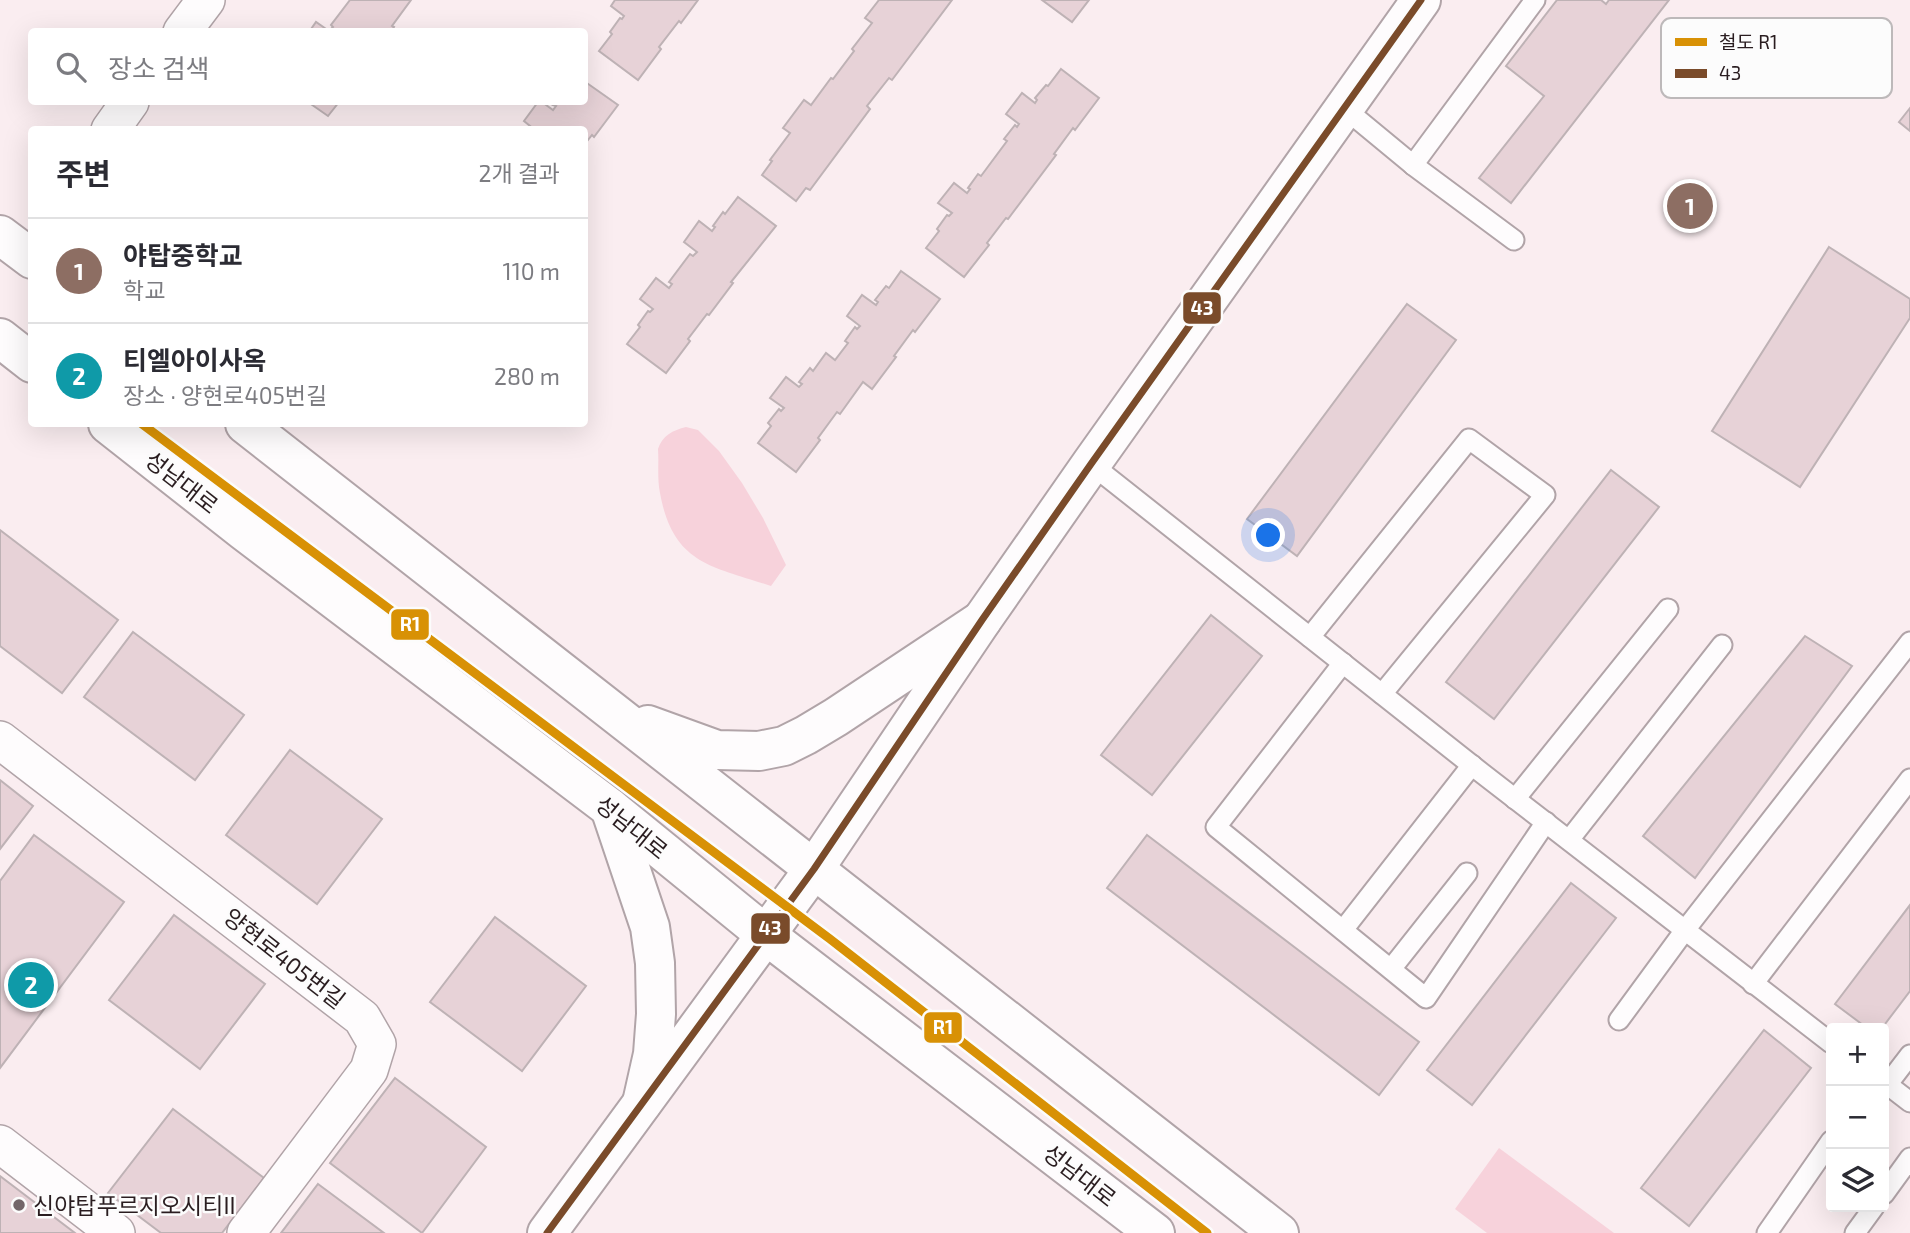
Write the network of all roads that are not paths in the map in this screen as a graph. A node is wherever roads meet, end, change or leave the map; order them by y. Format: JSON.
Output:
{"nodes":[{"id":1,"x":206,"y":0,"type":"edge"},
{"id":2,"x":1421,"y":0,"type":"edge"},
{"id":3,"x":1535,"y":0,"type":"edge"},
{"id":4,"x":185,"y":28,"type":"edge"},
{"id":5,"x":128,"y":105,"type":"edge"},
{"id":6,"x":1344,"y":108,"type":"junction"},
{"id":7,"x":113,"y":126,"type":"edge"},
{"id":8,"x":1413,"y":165,"type":"junction"},
{"id":9,"x":1514,"y":240,"type":"dead end"},
{"id":10,"x":0,"y":338,"type":"edge"},
{"id":11,"x":28,"y":360,"type":"edge"},
{"id":12,"x":112,"y":427,"type":"edge"},
{"id":13,"x":249,"y":427,"type":"edge"},
{"id":14,"x":1091,"y":464,"type":"junction"},
{"id":15,"x":1668,"y":609,"type":"dead end"},
{"id":16,"x":982,"y":620,"type":"junction"},
{"id":17,"x":1310,"y":637,"type":"junction"},
{"id":18,"x":1910,"y":642,"type":"edge"},
{"id":19,"x":1722,"y":646,"type":"dead end"},
{"id":20,"x":1343,"y":663,"type":"junction"},
{"id":21,"x":1382,"y":694,"type":"junction"},
{"id":22,"x":617,"y":713,"type":"junction"},
{"id":23,"x":0,"y":740,"type":"edge"},
{"id":24,"x":1472,"y":765,"type":"junction"},
{"id":25,"x":1910,"y":779,"type":"edge"},
{"id":26,"x":1515,"y":799,"type":"junction"},
{"id":27,"x":610,"y":808,"type":"junction"},
{"id":28,"x":1546,"y":822,"type":"junction"},
{"id":29,"x":1569,"y":840,"type":"junction"},
{"id":30,"x":814,"y":869,"type":"junction"},
{"id":31,"x":1467,"y":873,"type":"dead end"},
{"id":32,"x":1343,"y":930,"type":"junction"},
{"id":33,"x":1685,"y":930,"type":"junction"},
{"id":34,"x":766,"y":935,"type":"junction"},
{"id":35,"x":1391,"y":969,"type":"junction"},
{"id":36,"x":1753,"y":984,"type":"junction"},
{"id":37,"x":1619,"y":1020,"type":"dead end"},
{"id":38,"x":1826,"y":1038,"type":"edge"},
{"id":39,"x":1910,"y":1055,"type":"edge"},
{"id":40,"x":1889,"y":1079,"type":"edge"},
{"id":41,"x":1889,"y":1086,"type":"edge"},
{"id":42,"x":1910,"y":1102,"type":"edge"},
{"id":43,"x":642,"y":1103,"type":"junction"},
{"id":44,"x":0,"y":1144,"type":"edge"},
{"id":45,"x":1826,"y":1148,"type":"edge"},
{"id":46,"x":1910,"y":1158,"type":"edge"},
{"id":47,"x":1889,"y":1187,"type":"edge"},
{"id":48,"x":1870,"y":1212,"type":"edge"},
{"id":49,"x":116,"y":1233,"type":"edge"},
{"id":50,"x":247,"y":1233,"type":"edge"},
{"id":51,"x":547,"y":1233,"type":"edge"},
{"id":52,"x":1155,"y":1233,"type":"edge"},
{"id":53,"x":1279,"y":1233,"type":"edge"},
{"id":54,"x":1767,"y":1233,"type":"edge"},
{"id":55,"x":1855,"y":1233,"type":"edge"}],
"edges":[{"from":1,"to":4,"type":"street"},
{"from":2,"to":6,"type":"main road"},
{"from":3,"to":8,"type":"lane"},
{"from":5,"to":7,"type":"street"},
{"from":6,"to":8,"type":"lane"},
{"from":6,"to":14,"type":"main road"},
{"from":8,"to":9,"type":"lane"},
{"from":10,"to":11,"type":"main road"},
{"from":12,"to":27,"type":"main road","name":"성남대로"},
{"from":13,"to":22,"type":"main road"},
{"from":14,"to":16,"type":"main road"},
{"from":14,"to":17,"type":"lane"},
{"from":15,"to":26,"type":"lane"},
{"from":16,"to":22,"type":"main road"},
{"from":16,"to":30,"type":"main road"},
{"from":17,"to":20,"type":"lane"},
{"from":17,"to":21,"type":"lane"},
{"from":18,"to":33,"type":"lane"},
{"from":19,"to":29,"type":"lane"},
{"from":20,"to":21,"type":"lane"},
{"from":20,"to":32,"type":"lane"},
{"from":21,"to":24,"type":"lane"},
{"from":22,"to":30,"type":"main road"},
{"from":23,"to":50,"type":"street","name":"양현로405번길"},
{"from":24,"to":26,"type":"lane"},
{"from":24,"to":32,"type":"lane"},
{"from":25,"to":36,"type":"lane"},
{"from":26,"to":28,"type":"lane"},
{"from":27,"to":34,"type":"main road","name":"성남대로"},
{"from":27,"to":43,"type":"main road"},
{"from":28,"to":29,"type":"lane"},
{"from":28,"to":35,"type":"lane"},
{"from":29,"to":33,"type":"lane"},
{"from":30,"to":34,"type":"main road"},
{"from":30,"to":53,"type":"main road"},
{"from":31,"to":35,"type":"lane"},
{"from":32,"to":35,"type":"lane"},
{"from":33,"to":36,"type":"lane"},
{"from":33,"to":37,"type":"lane"},
{"from":34,"to":43,"type":"main road"},
{"from":34,"to":52,"type":"main road","name":"성남대로"},
{"from":36,"to":38,"type":"lane"},
{"from":39,"to":40,"type":"lane"},
{"from":41,"to":42,"type":"lane"},
{"from":43,"to":51,"type":"main road"},
{"from":44,"to":49,"type":"street"},
{"from":45,"to":54,"type":"lane"},
{"from":46,"to":47,"type":"lane"},
{"from":48,"to":55,"type":"lane"}]}
